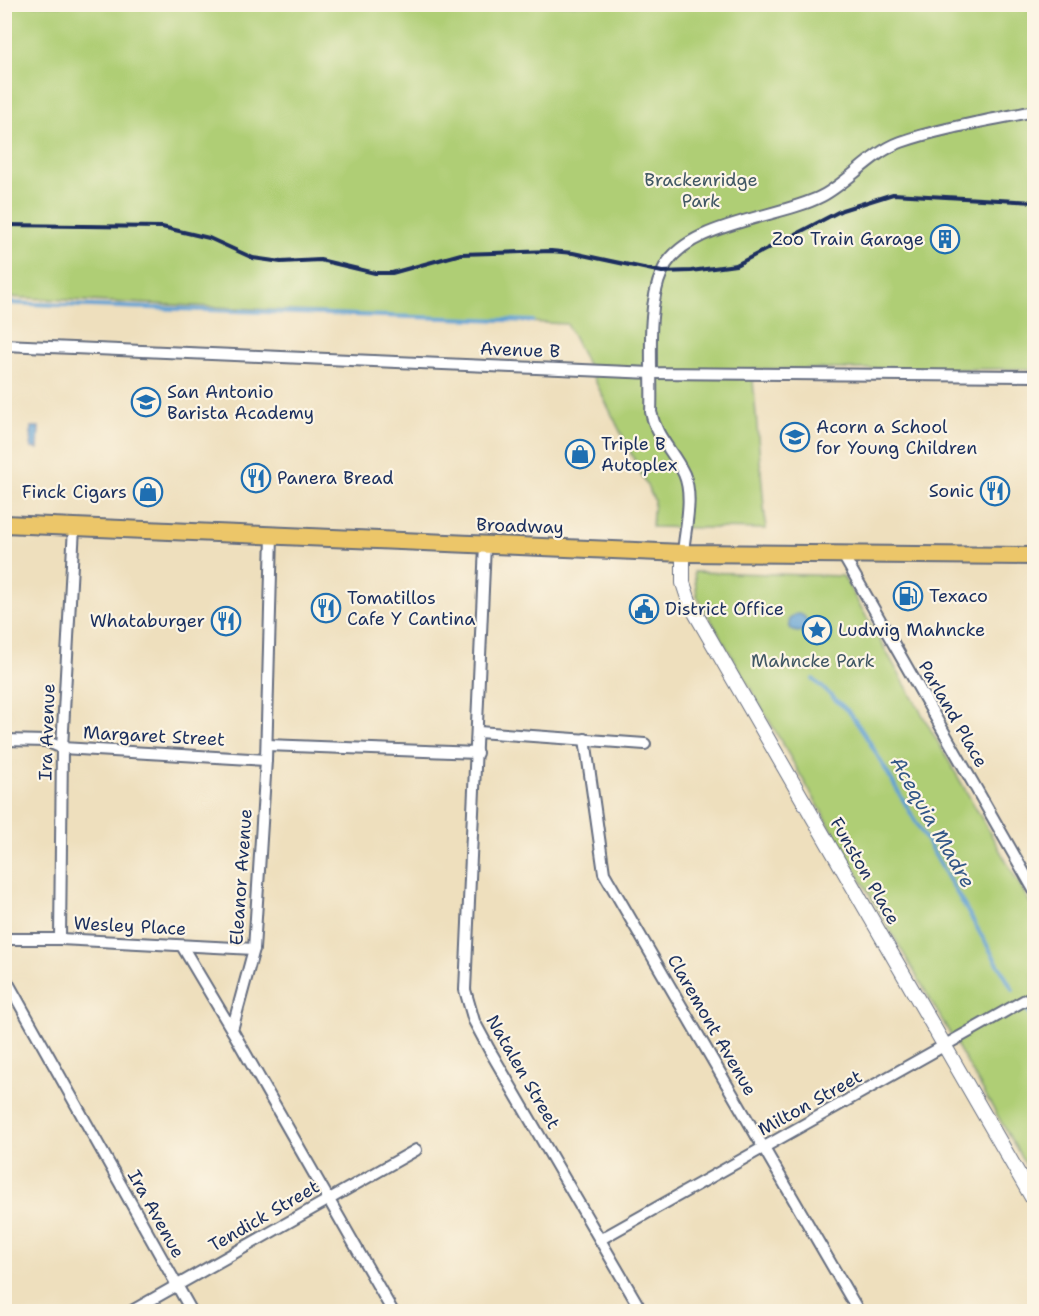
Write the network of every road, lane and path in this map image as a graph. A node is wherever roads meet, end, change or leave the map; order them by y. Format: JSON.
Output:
{"nodes":[{"id":1,"x":1035,"y":111,"type":"edge"},
{"id":2,"x":4,"y":345,"type":"edge"},
{"id":3,"x":652,"y":373,"type":"junction"},
{"id":4,"x":1035,"y":376,"type":"edge"},
{"id":5,"x":4,"y":524,"type":"edge"},
{"id":6,"x":74,"y":527,"type":"junction"},
{"id":7,"x":272,"y":535,"type":"junction"},
{"id":8,"x":485,"y":544,"type":"junction"},
{"id":9,"x":682,"y":553,"type":"junction"},
{"id":10,"x":843,"y":555,"type":"junction"},
{"id":11,"x":1035,"y":556,"type":"edge"},
{"id":12,"x":478,"y":732,"type":"junction"},
{"id":13,"x":585,"y":739,"type":"junction"},
{"id":14,"x":4,"y":740,"type":"edge"},
{"id":15,"x":645,"y":744,"type":"dead end"},
{"id":16,"x":267,"y":745,"type":"junction"},
{"id":17,"x":62,"y":747,"type":"junction"},
{"id":18,"x":477,"y":753,"type":"junction"},
{"id":19,"x":266,"y":760,"type":"junction"},
{"id":20,"x":1035,"y":890,"type":"edge"},
{"id":21,"x":4,"y":939,"type":"edge"},
{"id":22,"x":60,"y":939,"type":"junction"},
{"id":23,"x":182,"y":946,"type":"junction"},
{"id":24,"x":254,"y":949,"type":"junction"},
{"id":25,"x":4,"y":976,"type":"edge"},
{"id":26,"x":1035,"y":995,"type":"edge"},
{"id":27,"x":232,"y":1030,"type":"junction"},
{"id":28,"x":946,"y":1046,"type":"junction"},
{"id":29,"x":764,"y":1147,"type":"junction"},
{"id":30,"x":416,"y":1150,"type":"dead end"},
{"id":31,"x":328,"y":1198,"type":"junction"},
{"id":32,"x":1035,"y":1201,"type":"edge"},
{"id":33,"x":601,"y":1239,"type":"junction"},
{"id":34,"x":177,"y":1285,"type":"junction"},
{"id":35,"x":130,"y":1311,"type":"edge"},
{"id":36,"x":192,"y":1311,"type":"edge"},
{"id":37,"x":393,"y":1311,"type":"edge"},
{"id":38,"x":642,"y":1311,"type":"edge"},
{"id":39,"x":859,"y":1311,"type":"edge"}],
"edges":[{"from":1,"to":3,"type":"street"},
{"from":2,"to":3,"type":"street","name":"Avenue B"},
{"from":3,"to":4,"type":"street","name":"Avenue B"},
{"from":3,"to":9,"type":"street"},
{"from":5,"to":6,"type":"main road","name":"Broadway"},
{"from":6,"to":7,"type":"main road","name":"Broadway"},
{"from":6,"to":17,"type":"street","name":"Ira Avenue"},
{"from":7,"to":8,"type":"main road","name":"Broadway"},
{"from":7,"to":16,"type":"street"},
{"from":8,"to":9,"type":"main road","name":"Broadway"},
{"from":8,"to":12,"type":"street"},
{"from":9,"to":10,"type":"main road","name":"Broadway"},
{"from":9,"to":28,"type":"street","name":"Funston Place"},
{"from":10,"to":11,"type":"main road","name":"Broadway"},
{"from":10,"to":20,"type":"street","name":"Parland Place"},
{"from":12,"to":13,"type":"street"},
{"from":12,"to":18,"type":"street","name":"Natalen Street"},
{"from":13,"to":15,"type":"street"},
{"from":13,"to":29,"type":"street","name":"Claremont Avenue"},
{"from":14,"to":17,"type":"street","name":"Margaret Street"},
{"from":16,"to":18,"type":"street"},
{"from":16,"to":19,"type":"street","name":"Eleanor Avenue"},
{"from":17,"to":19,"type":"street","name":"Margaret Street"},
{"from":17,"to":22,"type":"street","name":"Ira Avenue"},
{"from":18,"to":33,"type":"street","name":"Natalen Street"},
{"from":19,"to":24,"type":"street","name":"Eleanor Avenue"},
{"from":21,"to":22,"type":"street","name":"Wesley Place"},
{"from":22,"to":23,"type":"street","name":"Wesley Place"},
{"from":23,"to":24,"type":"street","name":"Wesley Place"},
{"from":23,"to":27,"type":"street"},
{"from":24,"to":27,"type":"street","name":"Eleanor Avenue"},
{"from":25,"to":34,"type":"street","name":"Ira Avenue"},
{"from":26,"to":28,"type":"street","name":"Milton Street"},
{"from":27,"to":31,"type":"street"},
{"from":28,"to":29,"type":"street","name":"Milton Street"},
{"from":28,"to":32,"type":"street","name":"Funston Place"},
{"from":29,"to":33,"type":"street","name":"Milton Street"},
{"from":29,"to":39,"type":"street","name":"Claremont Avenue"},
{"from":30,"to":31,"type":"street","name":"Tendick Street"},
{"from":31,"to":34,"type":"street","name":"Tendick Street"},
{"from":31,"to":37,"type":"street"},
{"from":33,"to":38,"type":"street","name":"Natalen Street"},
{"from":34,"to":35,"type":"street","name":"Tendick Street"},
{"from":34,"to":36,"type":"street","name":"Ira Avenue"}]}
